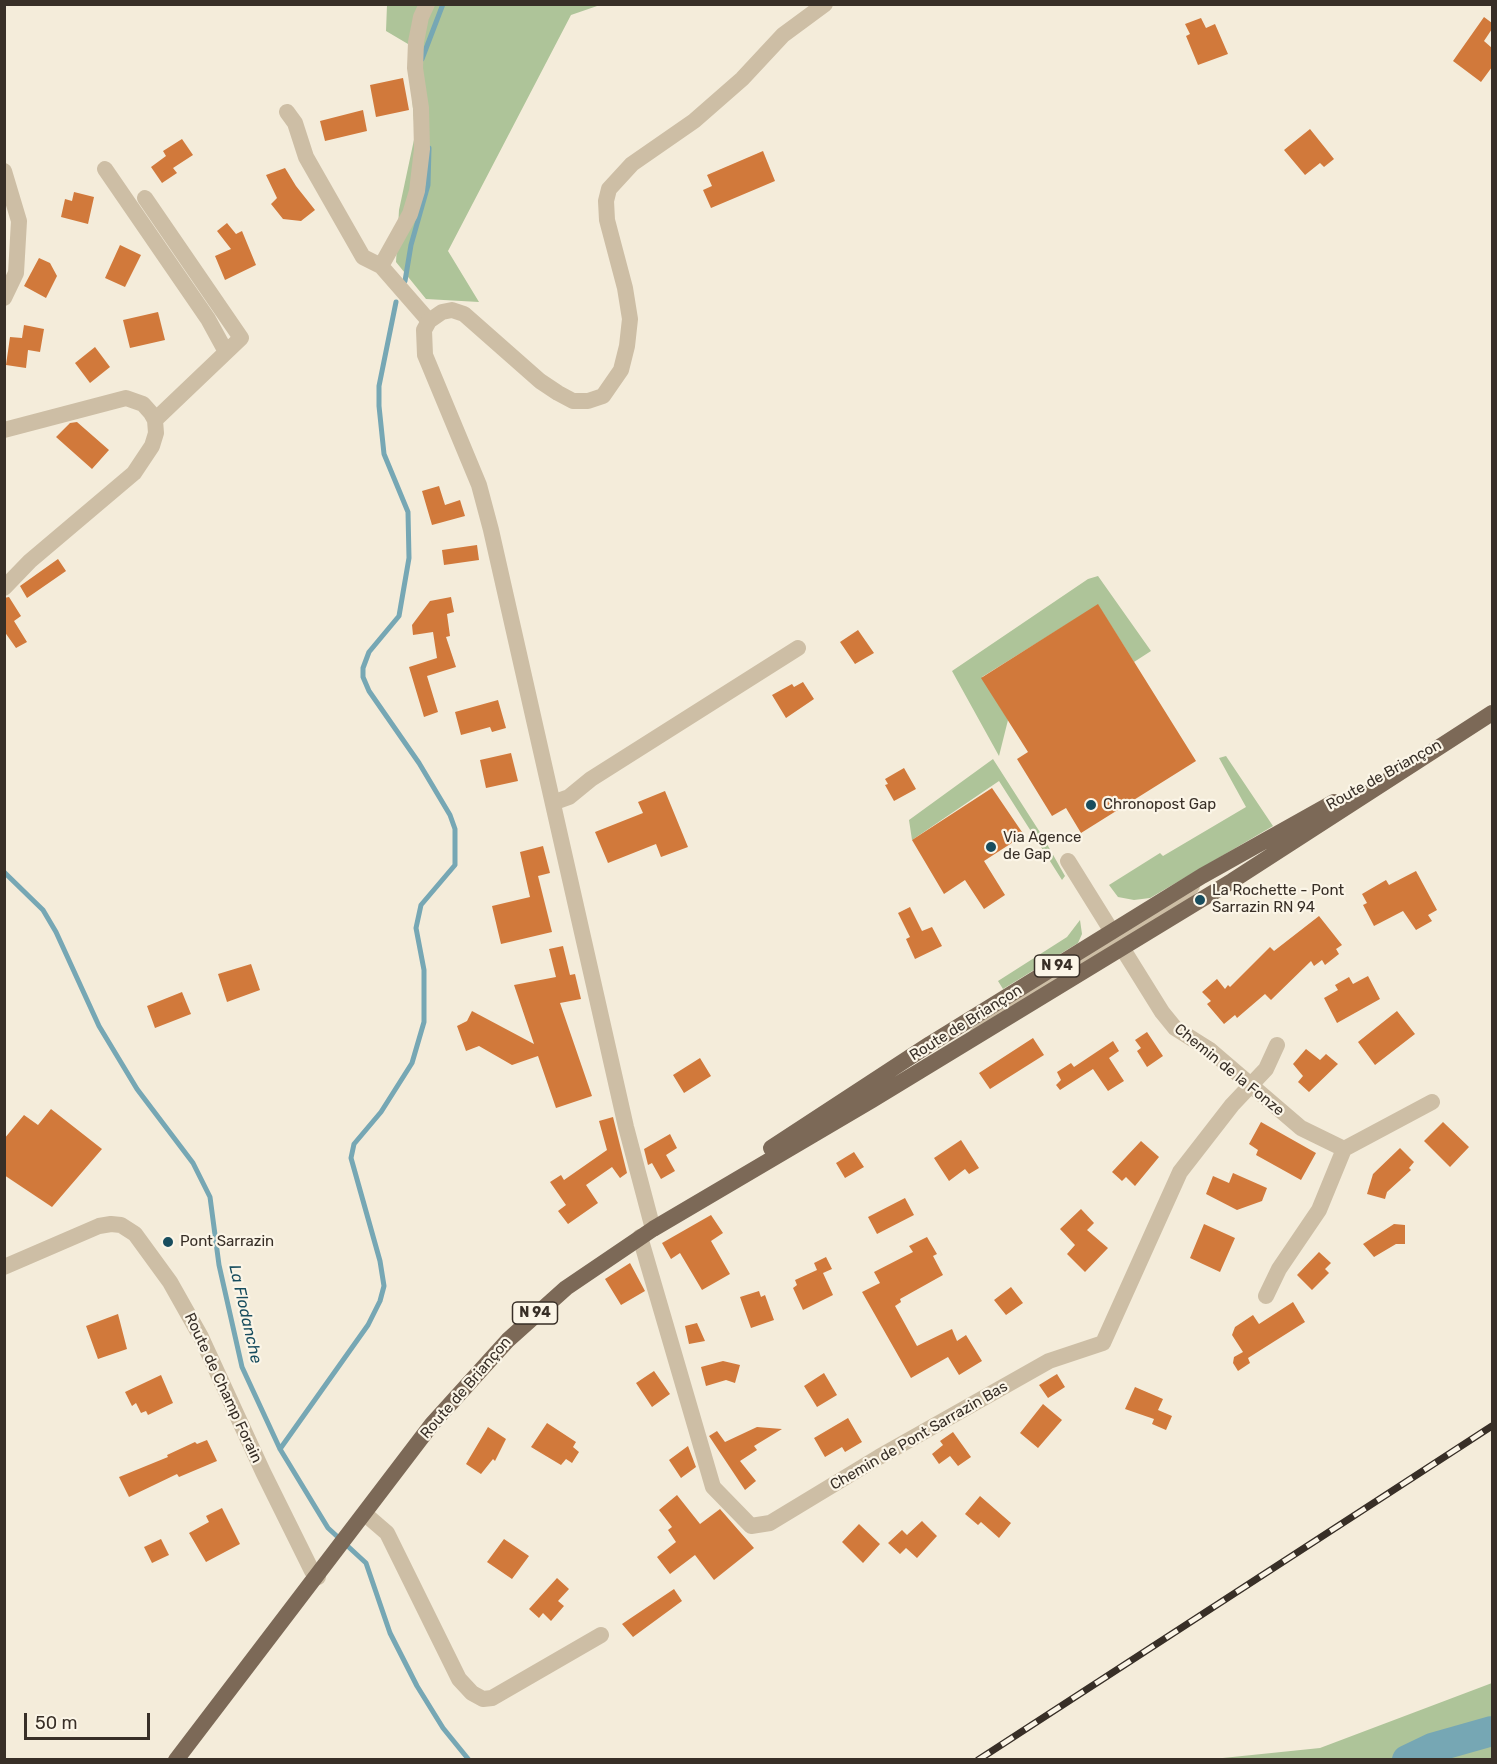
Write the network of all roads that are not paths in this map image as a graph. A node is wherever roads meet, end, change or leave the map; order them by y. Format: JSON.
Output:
{"nodes":[{"id":1,"x":427,"y":4,"type":"edge"},
{"id":2,"x":825,"y":4,"type":"edge"},
{"id":3,"x":287,"y":112,"type":"dead end"},
{"id":4,"x":105,"y":169,"type":"dead end"},
{"id":5,"x":4,"y":171,"type":"edge"},
{"id":6,"x":146,"y":198,"type":"dead end"},
{"id":7,"x":381,"y":266,"type":"junction"},
{"id":8,"x":4,"y":298,"type":"edge"},
{"id":9,"x":429,"y":321,"type":"junction"},
{"id":10,"x":226,"y":352,"type":"junction"},
{"id":11,"x":155,"y":420,"type":"junction"},
{"id":12,"x":4,"y":430,"type":"edge"},
{"id":13,"x":4,"y":588,"type":"edge"},
{"id":14,"x":798,"y":648,"type":"dead end"},
{"id":15,"x":1492,"y":713,"type":"edge"},
{"id":16,"x":1469,"y":728,"type":"junction"},
{"id":17,"x":555,"y":802,"type":"junction"},
{"id":18,"x":1068,"y":861,"type":"dead end"},
{"id":19,"x":1118,"y":940,"type":"junction"},
{"id":20,"x":1277,"y":1045,"type":"dead end"},
{"id":21,"x":1251,"y":1087,"type":"junction"},
{"id":22,"x":1432,"y":1102,"type":"dead end"},
{"id":23,"x":1344,"y":1149,"type":"junction"},
{"id":24,"x":651,"y":1230,"type":"junction"},
{"id":25,"x":4,"y":1267,"type":"edge"},
{"id":26,"x":1266,"y":1296,"type":"dead end"},
{"id":27,"x":365,"y":1514,"type":"junction"},
{"id":28,"x":318,"y":1577,"type":"junction"},
{"id":29,"x":601,"y":1635,"type":"dead end"},
{"id":30,"x":176,"y":1760,"type":"edge"}],
"edges":[{"from":1,"to":7,"type":"street"},
{"from":2,"to":9,"type":"street"},
{"from":3,"to":7,"type":"street"},
{"from":4,"to":10,"type":"street"},
{"from":5,"to":8,"type":"street"},
{"from":6,"to":10,"type":"street"},
{"from":7,"to":9,"type":"street"},
{"from":9,"to":17,"type":"street"},
{"from":10,"to":11,"type":"street"},
{"from":11,"to":12,"type":"street"},
{"from":11,"to":13,"type":"street"},
{"from":14,"to":17,"type":"street"},
{"from":15,"to":16,"type":"main road","name":"Route de Briançon","number":"N 94"},
{"from":16,"to":19,"type":"main road","name":"Route de Briançon","number":"N 94"},
{"from":16,"to":19,"type":"main road","name":"Route de Briançon","number":"N 94"},
{"from":17,"to":24,"type":"street"},
{"from":18,"to":19,"type":"street","name":"Chemin de la Fonze"},
{"from":19,"to":21,"type":"street","name":"Chemin de la Fonze"},
{"from":19,"to":24,"type":"main road","name":"Route de Briançon","number":"N 94"},
{"from":19,"to":24,"type":"main road","name":"Route de Briançon","number":"N 94"},
{"from":20,"to":21,"type":"street"},
{"from":21,"to":23,"type":"street","name":"Chemin de la Fonze"},
{"from":21,"to":24,"type":"street","name":"Chemin de Pont Sarrazin Bas"},
{"from":22,"to":23,"type":"street"},
{"from":23,"to":26,"type":"street"},
{"from":24,"to":27,"type":"main road","name":"Route de Briançon","number":"N 94"},
{"from":25,"to":28,"type":"street","name":"Route de Champ Forain"},
{"from":27,"to":28,"type":"main road","name":"Route de Briançon","number":"N 94"},
{"from":27,"to":29,"type":"street"},
{"from":28,"to":30,"type":"main road","number":"N 94"}]}
